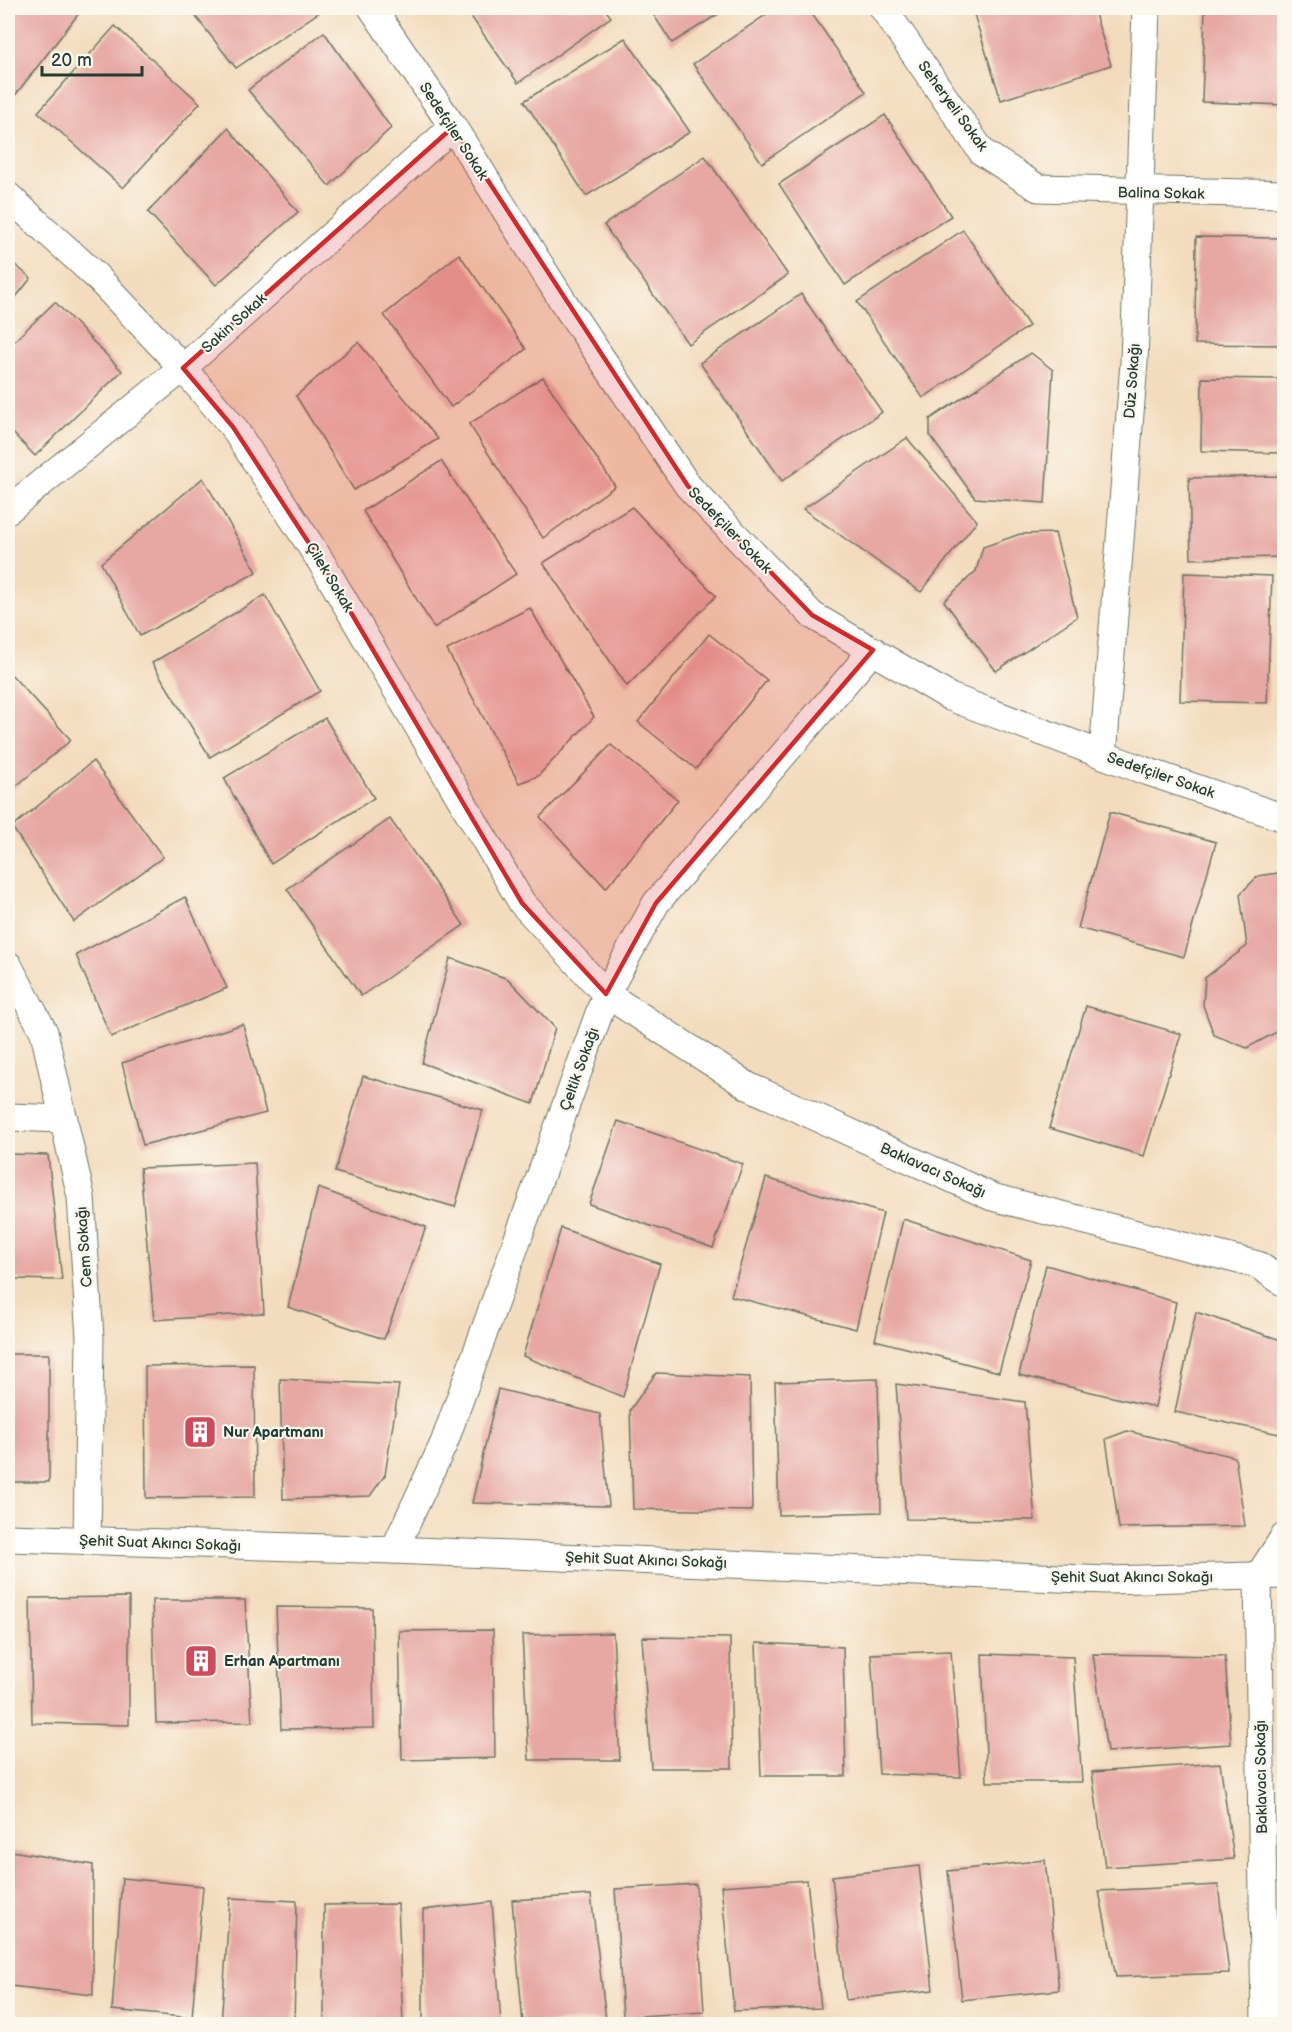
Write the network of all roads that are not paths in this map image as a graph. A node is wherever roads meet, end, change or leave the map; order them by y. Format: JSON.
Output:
{"nodes":[{"id":1,"x":372,"y":8,"type":"edge"},
{"id":2,"x":883,"y":8,"type":"edge"},
{"id":3,"x":1146,"y":8,"type":"edge"},
{"id":4,"x":453,"y":127,"type":"junction"},
{"id":5,"x":1038,"y":188,"type":"joint"},
{"id":6,"x":1140,"y":193,"type":"junction"},
{"id":7,"x":1284,"y":194,"type":"edge"},
{"id":8,"x":8,"y":196,"type":"edge"},
{"id":9,"x":183,"y":368,"type":"junction"},
{"id":10,"x":8,"y":510,"type":"edge"},
{"id":11,"x":873,"y":650,"type":"junction"},
{"id":12,"x":1103,"y":755,"type":"junction"},
{"id":13,"x":1284,"y":818,"type":"edge"},
{"id":14,"x":8,"y":965,"type":"edge"},
{"id":15,"x":606,"y":994,"type":"junction"},
{"id":16,"x":8,"y":1117,"type":"edge"},
{"id":17,"x":64,"y":1119,"type":"junction"},
{"id":18,"x":1284,"y":1283,"type":"edge"},
{"id":19,"x":1284,"y":1537,"type":"edge"},
{"id":20,"x":8,"y":1538,"type":"edge"},
{"id":21,"x":87,"y":1542,"type":"junction"},
{"id":22,"x":394,"y":1550,"type":"junction"},
{"id":23,"x":1271,"y":1576,"type":"edge"},
{"id":24,"x":1264,"y":2025,"type":"edge"}],
"edges":[{"from":1,"to":4,"type":"street","name":"Sedefçiler Sokak"},
{"from":2,"to":5,"type":"street","name":"Seheryeli Sokak"},
{"from":3,"to":6,"type":"street","name":"Düz Sokağı"},
{"from":4,"to":9,"type":"street","name":"Sakin Sokak"},
{"from":4,"to":11,"type":"street","name":"Sedefçiler Sokak"},
{"from":5,"to":6,"type":"street","name":"Balina Sokak"},
{"from":6,"to":7,"type":"street","name":"Balina Sokak"},
{"from":6,"to":12,"type":"street","name":"Düz Sokağı"},
{"from":8,"to":9,"type":"street","name":"Çilek Sokak"},
{"from":9,"to":10,"type":"street","name":"Sakin Sokak"},
{"from":9,"to":15,"type":"street","name":"Çilek Sokak"},
{"from":11,"to":12,"type":"street","name":"Sedefçiler Sokak"},
{"from":11,"to":15,"type":"street","name":"Çeltik Sokağı"},
{"from":12,"to":13,"type":"street","name":"Sedefçiler Sokak"},
{"from":14,"to":17,"type":"street","name":"Cem Sokağı"},
{"from":15,"to":18,"type":"street","name":"Baklavacı Sokağı"},
{"from":15,"to":22,"type":"street","name":"Çeltik Sokağı"},
{"from":16,"to":17,"type":"street"},
{"from":17,"to":21,"type":"street","name":"Cem Sokağı"},
{"from":19,"to":23,"type":"street"},
{"from":20,"to":21,"type":"street","name":"Şehit Suat Akıncı Sokağı"},
{"from":21,"to":22,"type":"street","name":"Şehit Suat Akıncı Sokağı"},
{"from":22,"to":23,"type":"street","name":"Şehit Suat Akıncı Sokağı"},
{"from":23,"to":24,"type":"street","name":"Baklavacı Sokağı"}]}
